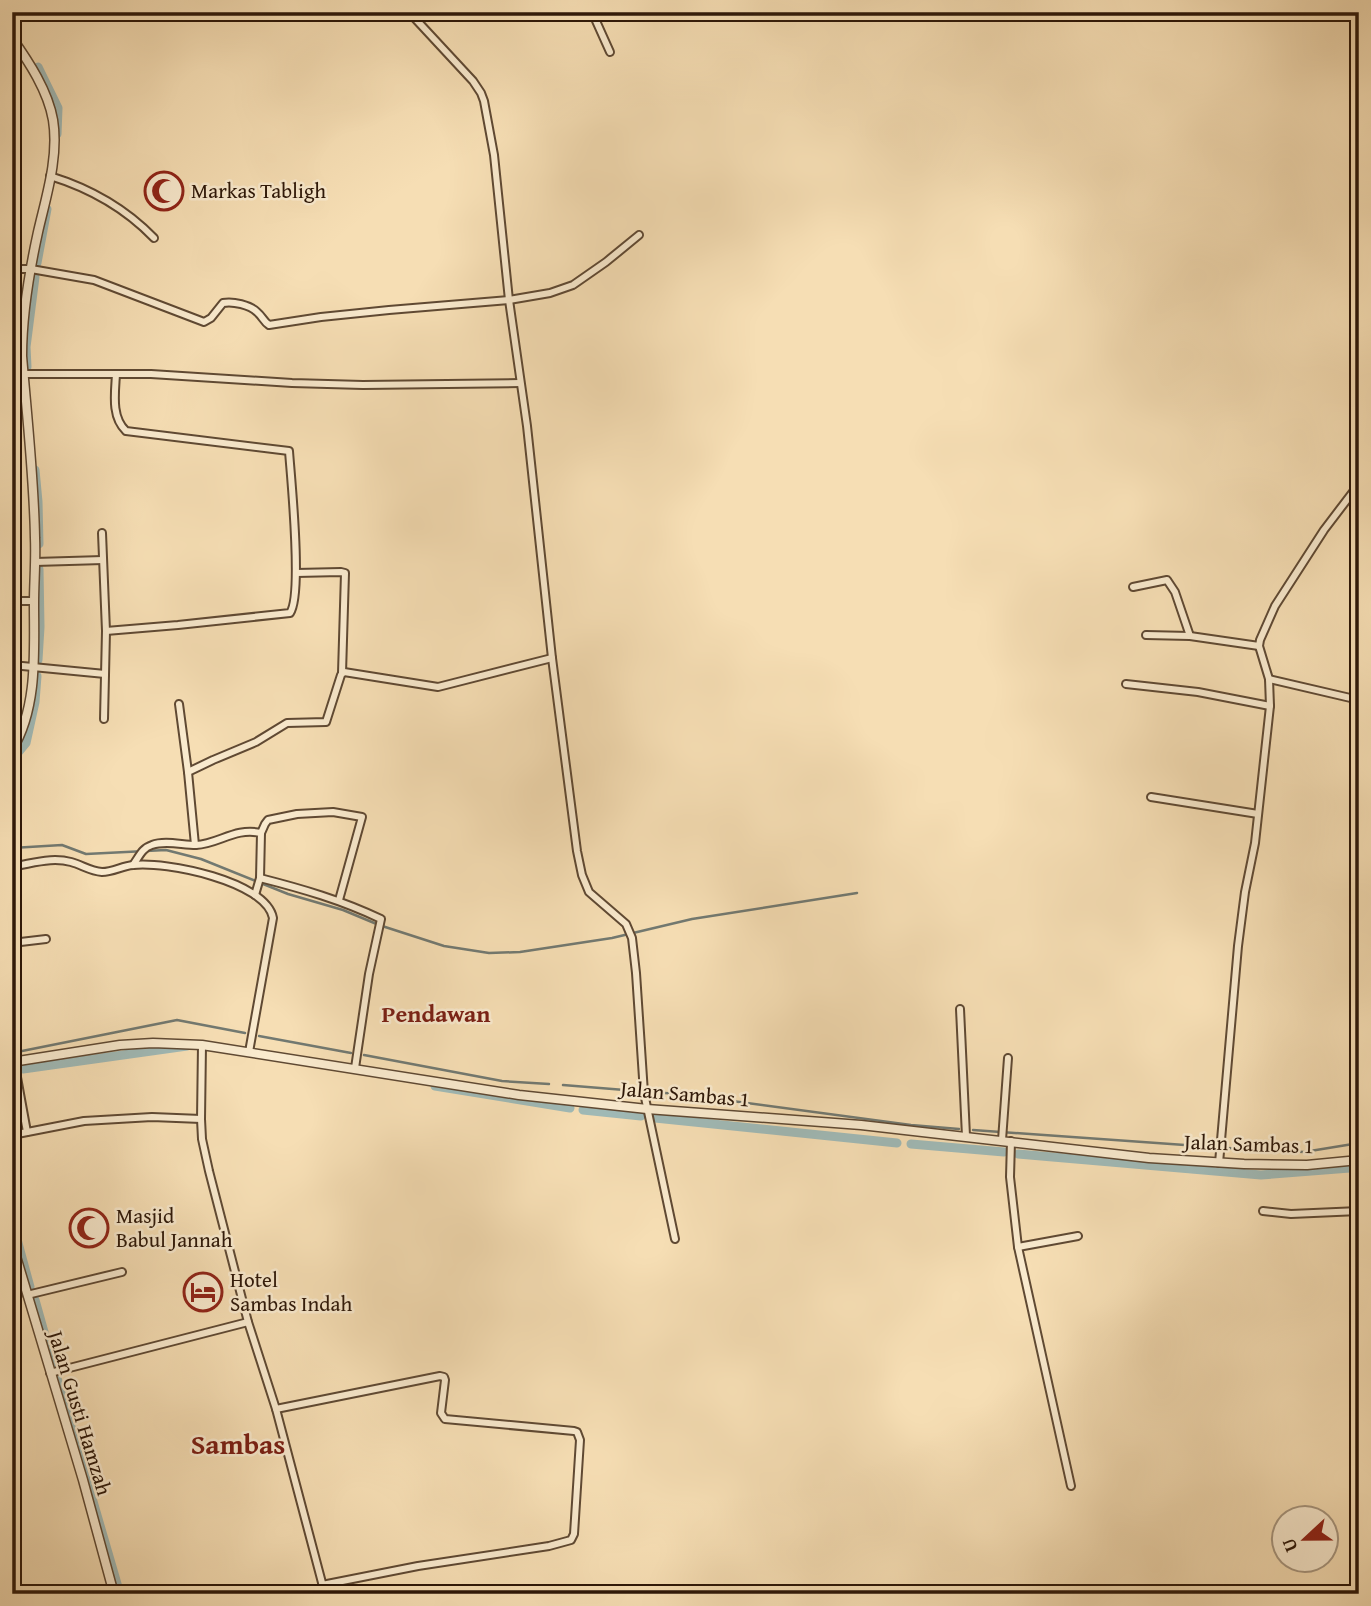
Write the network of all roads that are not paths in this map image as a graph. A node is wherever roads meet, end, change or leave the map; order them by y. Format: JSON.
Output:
{"nodes":[{"id":1,"x":409,"y":12,"type":"edge"},
{"id":2,"x":592,"y":12,"type":"edge"},
{"id":3,"x":12,"y":38,"type":"edge"},
{"id":4,"x":610,"y":52,"type":"dead end"},
{"id":5,"x":50,"y":176,"type":"junction"},
{"id":6,"x":639,"y":235,"type":"dead end"},
{"id":7,"x":154,"y":238,"type":"dead end"},
{"id":8,"x":12,"y":269,"type":"edge"},
{"id":9,"x":30,"y":269,"type":"junction"},
{"id":10,"x":509,"y":300,"type":"junction"},
{"id":11,"x":12,"y":328,"type":"edge"},
{"id":12,"x":22,"y":330,"type":"junction"},
{"id":13,"x":24,"y":374,"type":"junction"},
{"id":14,"x":116,"y":374,"type":"junction"},
{"id":15,"x":520,"y":383,"type":"junction"},
{"id":16,"x":1359,"y":484,"type":"edge"},
{"id":17,"x":103,"y":533,"type":"dead end"},
{"id":18,"x":103,"y":560,"type":"junction"},
{"id":19,"x":35,"y":562,"type":"junction"},
{"id":20,"x":296,"y":573,"type":"junction"},
{"id":21,"x":1133,"y":587,"type":"dead end"},
{"id":22,"x":12,"y":601,"type":"edge"},
{"id":23,"x":34,"y":601,"type":"junction"},
{"id":24,"x":106,"y":631,"type":"junction"},
{"id":25,"x":1146,"y":635,"type":"dead end"},
{"id":26,"x":1190,"y":636,"type":"junction"},
{"id":27,"x":1259,"y":646,"type":"junction"},
{"id":28,"x":552,"y":658,"type":"junction"},
{"id":29,"x":12,"y":666,"type":"edge"},
{"id":30,"x":33,"y":667,"type":"junction"},
{"id":31,"x":342,"y":673,"type":"junction"},
{"id":32,"x":105,"y":674,"type":"junction"},
{"id":33,"x":1269,"y":679,"type":"junction"},
{"id":34,"x":1126,"y":684,"type":"dead end"},
{"id":35,"x":1359,"y":700,"type":"edge"},
{"id":36,"x":179,"y":704,"type":"dead end"},
{"id":37,"x":1270,"y":706,"type":"junction"},
{"id":38,"x":104,"y":719,"type":"dead end"},
{"id":39,"x":12,"y":750,"type":"edge"},
{"id":40,"x":188,"y":772,"type":"junction"},
{"id":41,"x":1152,"y":797,"type":"dead end"},
{"id":42,"x":1258,"y":814,"type":"junction"},
{"id":43,"x":261,"y":833,"type":"junction"},
{"id":44,"x":195,"y":845,"type":"junction"},
{"id":45,"x":135,"y":862,"type":"junction"},
{"id":46,"x":12,"y":866,"type":"edge"},
{"id":47,"x":259,"y":880,"type":"junction"},
{"id":48,"x":256,"y":893,"type":"junction"},
{"id":49,"x":339,"y":900,"type":"junction"},
{"id":50,"x":46,"y":939,"type":"dead end"},
{"id":51,"x":12,"y":943,"type":"edge"},
{"id":52,"x":960,"y":1009,"type":"dead end"},
{"id":53,"x":202,"y":1045,"type":"junction"},
{"id":54,"x":249,"y":1052,"type":"junction"},
{"id":55,"x":1008,"y":1058,"type":"dead end"},
{"id":56,"x":13,"y":1061,"type":"edge"},
{"id":57,"x":355,"y":1069,"type":"junction"},
{"id":58,"x":647,"y":1109,"type":"junction"},
{"id":59,"x":201,"y":1119,"type":"junction"},
{"id":60,"x":27,"y":1132,"type":"junction"},
{"id":61,"x":12,"y":1135,"type":"edge"},
{"id":62,"x":966,"y":1136,"type":"junction"},
{"id":63,"x":1005,"y":1140,"type":"junction"},
{"id":64,"x":1357,"y":1160,"type":"edge"},
{"id":65,"x":1219,"y":1163,"type":"junction"},
{"id":66,"x":1359,"y":1182,"type":"edge"},
{"id":67,"x":1263,"y":1211,"type":"dead end"},
{"id":68,"x":1359,"y":1211,"type":"edge"},
{"id":69,"x":1079,"y":1236,"type":"dead end"},
{"id":70,"x":675,"y":1239,"type":"dead end"},
{"id":71,"x":12,"y":1243,"type":"edge"},
{"id":72,"x":1018,"y":1247,"type":"junction"},
{"id":73,"x":121,"y":1272,"type":"dead end"},
{"id":74,"x":27,"y":1295,"type":"junction"},
{"id":75,"x":248,"y":1322,"type":"junction"},
{"id":76,"x":50,"y":1373,"type":"junction"},
{"id":77,"x":276,"y":1409,"type":"junction"},
{"id":78,"x":1071,"y":1486,"type":"dead end"},
{"id":79,"x":322,"y":1585,"type":"junction"},
{"id":80,"x":114,"y":1594,"type":"edge"},
{"id":81,"x":324,"y":1594,"type":"edge"}],
"edges":[{"from":1,"to":10,"type":"street"},
{"from":2,"to":4,"type":"street"},
{"from":3,"to":5,"type":"street"},
{"from":5,"to":7,"type":"street"},
{"from":5,"to":9,"type":"street"},
{"from":6,"to":10,"type":"street"},
{"from":8,"to":9,"type":"street"},
{"from":9,"to":10,"type":"street"},
{"from":9,"to":12,"type":"street"},
{"from":10,"to":15,"type":"street"},
{"from":11,"to":12,"type":"street"},
{"from":12,"to":13,"type":"street"},
{"from":13,"to":14,"type":"street"},
{"from":13,"to":19,"type":"street"},
{"from":14,"to":15,"type":"street"},
{"from":14,"to":20,"type":"street"},
{"from":15,"to":28,"type":"street"},
{"from":16,"to":27,"type":"street"},
{"from":17,"to":18,"type":"street"},
{"from":18,"to":19,"type":"street"},
{"from":18,"to":24,"type":"street"},
{"from":19,"to":23,"type":"street"},
{"from":20,"to":24,"type":"street"},
{"from":20,"to":31,"type":"street"},
{"from":21,"to":26,"type":"street"},
{"from":22,"to":23,"type":"street"},
{"from":23,"to":30,"type":"street"},
{"from":24,"to":32,"type":"street"},
{"from":25,"to":26,"type":"street"},
{"from":26,"to":27,"type":"street"},
{"from":27,"to":33,"type":"street"},
{"from":28,"to":31,"type":"street"},
{"from":28,"to":58,"type":"street"},
{"from":29,"to":30,"type":"street"},
{"from":30,"to":32,"type":"street"},
{"from":30,"to":39,"type":"street"},
{"from":31,"to":40,"type":"street"},
{"from":32,"to":38,"type":"street"},
{"from":33,"to":35,"type":"street"},
{"from":33,"to":37,"type":"street"},
{"from":34,"to":37,"type":"street"},
{"from":36,"to":40,"type":"street"},
{"from":37,"to":42,"type":"street"},
{"from":40,"to":44,"type":"street"},
{"from":41,"to":42,"type":"street"},
{"from":42,"to":65,"type":"street"},
{"from":43,"to":44,"type":"street"},
{"from":43,"to":47,"type":"street"},
{"from":43,"to":49,"type":"street"},
{"from":44,"to":45,"type":"street"},
{"from":45,"to":46,"type":"street"},
{"from":45,"to":48,"type":"street"},
{"from":47,"to":48,"type":"street"},
{"from":47,"to":49,"type":"street"},
{"from":48,"to":54,"type":"street"},
{"from":49,"to":57,"type":"street"},
{"from":50,"to":51,"type":"street"},
{"from":52,"to":62,"type":"street"},
{"from":53,"to":54,"type":"street","name":"Jalan Sambas 1"},
{"from":53,"to":56,"type":"street","name":"Jalan Sambas 1"},
{"from":53,"to":59,"type":"street"},
{"from":54,"to":57,"type":"street","name":"Jalan Sambas 1"},
{"from":55,"to":63,"type":"street"},
{"from":56,"to":60,"type":"street"},
{"from":57,"to":58,"type":"street","name":"Jalan Sambas 1"},
{"from":58,"to":62,"type":"street","name":"Jalan Sambas 1"},
{"from":58,"to":70,"type":"street"},
{"from":59,"to":60,"type":"street"},
{"from":59,"to":75,"type":"street"},
{"from":60,"to":61,"type":"street"},
{"from":62,"to":63,"type":"street","name":"Jalan Sambas 1"},
{"from":63,"to":65,"type":"street","name":"Jalan Sambas 1"},
{"from":63,"to":72,"type":"street"},
{"from":64,"to":65,"type":"street","name":"Jalan Sambas 1"},
{"from":64,"to":66,"type":"street"},
{"from":67,"to":68,"type":"street"},
{"from":69,"to":72,"type":"street"},
{"from":71,"to":74,"type":"street","name":"Jalan Gusti Hamzah"},
{"from":72,"to":78,"type":"street"},
{"from":73,"to":74,"type":"street"},
{"from":74,"to":76,"type":"street","name":"Jalan Gusti Hamzah"},
{"from":75,"to":76,"type":"street"},
{"from":75,"to":77,"type":"street"},
{"from":76,"to":80,"type":"street","name":"Jalan Gusti Hamzah"},
{"from":77,"to":79,"type":"street"},
{"from":77,"to":79,"type":"street"},
{"from":79,"to":81,"type":"street"}]}
